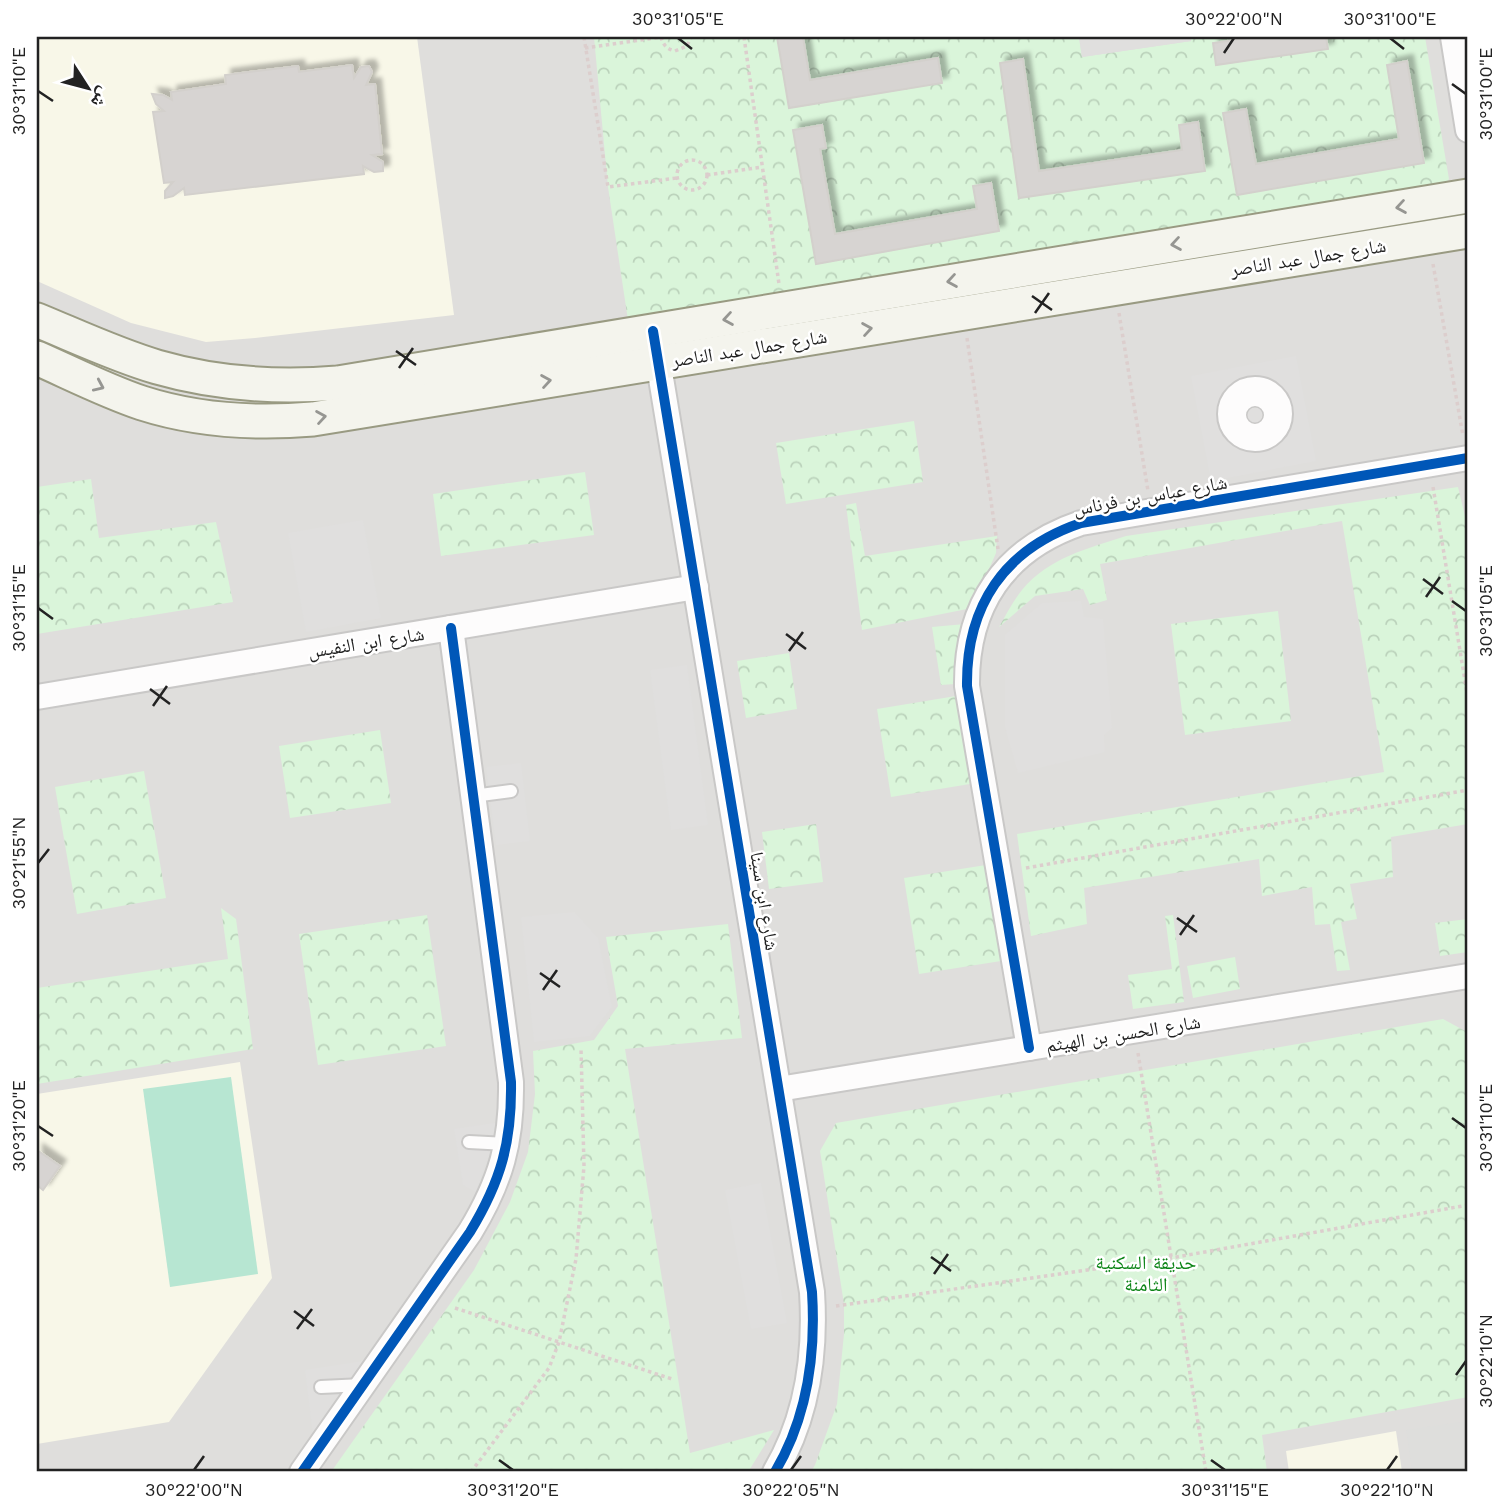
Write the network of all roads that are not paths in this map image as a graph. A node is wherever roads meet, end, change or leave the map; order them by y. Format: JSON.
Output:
{"nodes":[{"id":1,"x":1453,"y":37,"type":"edge"},
{"id":2,"x":1468,"y":130,"type":"edge"},
{"id":3,"x":1468,"y":196,"type":"edge"},
{"id":4,"x":1468,"y":232,"type":"edge"},
{"id":5,"x":37,"y":320,"type":"edge"},
{"id":6,"x":656,"y":347,"type":"junction"},
{"id":7,"x":37,"y":358,"type":"edge"},
{"id":8,"x":1225,"y":418,"type":"joint"},
{"id":9,"x":1468,"y":458,"type":"edge"},
{"id":10,"x":696,"y":587,"type":"junction"},
{"id":11,"x":451,"y":628,"type":"junction"},
{"id":12,"x":37,"y":697,"type":"edge"},
{"id":13,"x":511,"y":792,"type":"dead end"},
{"id":14,"x":473,"y":796,"type":"junction"},
{"id":15,"x":1468,"y":976,"type":"edge"},
{"id":16,"x":1029,"y":1048,"type":"junction"},
{"id":17,"x":779,"y":1089,"type":"junction"},
{"id":18,"x":469,"y":1142,"type":"dead end"},
{"id":19,"x":507,"y":1144,"type":"junction"},
{"id":20,"x":363,"y":1385,"type":"junction"},
{"id":21,"x":321,"y":1387,"type":"dead end"},
{"id":22,"x":302,"y":1472,"type":"edge"},
{"id":23,"x":775,"y":1472,"type":"edge"}],
"edges":[{"from":1,"to":2,"type":"street"},
{"from":3,"to":6,"type":"main road","name":"شارع جمال عبد الناصر","one_way":true},
{"from":6,"to":4,"type":"main road","name":"شارع جمال عبد الناصر","one_way":true},
{"from":5,"to":6,"type":"main road","name":"شارع جمال عبد الناصر"},
{"from":7,"to":6,"type":"main road","name":"شارع جمال عبد الناصر","one_way":true},
{"from":6,"to":10,"type":"street","name":"شارع ابن سينا"},
{"from":8,"to":8,"type":"lane"},
{"from":9,"to":16,"type":"street","name":"شارع عباس بن فرناس"},
{"from":10,"to":11,"type":"street","name":"شارع ابن النفيس"},
{"from":10,"to":17,"type":"street","name":"شارع ابن سينا"},
{"from":11,"to":12,"type":"street","name":"شارع ابن النفيس"},
{"from":11,"to":14,"type":"street"},
{"from":13,"to":14,"type":"lane"},
{"from":14,"to":19,"type":"street"},
{"from":15,"to":16,"type":"street","name":"شارع الحسن بن الهيثم"},
{"from":16,"to":17,"type":"street","name":"شارع الحسن بن الهيثم"},
{"from":17,"to":23,"type":"street","name":"شارع ابن سينا"},
{"from":18,"to":19,"type":"lane"},
{"from":19,"to":20,"type":"street"},
{"from":20,"to":21,"type":"lane"},
{"from":20,"to":22,"type":"street"}]}
